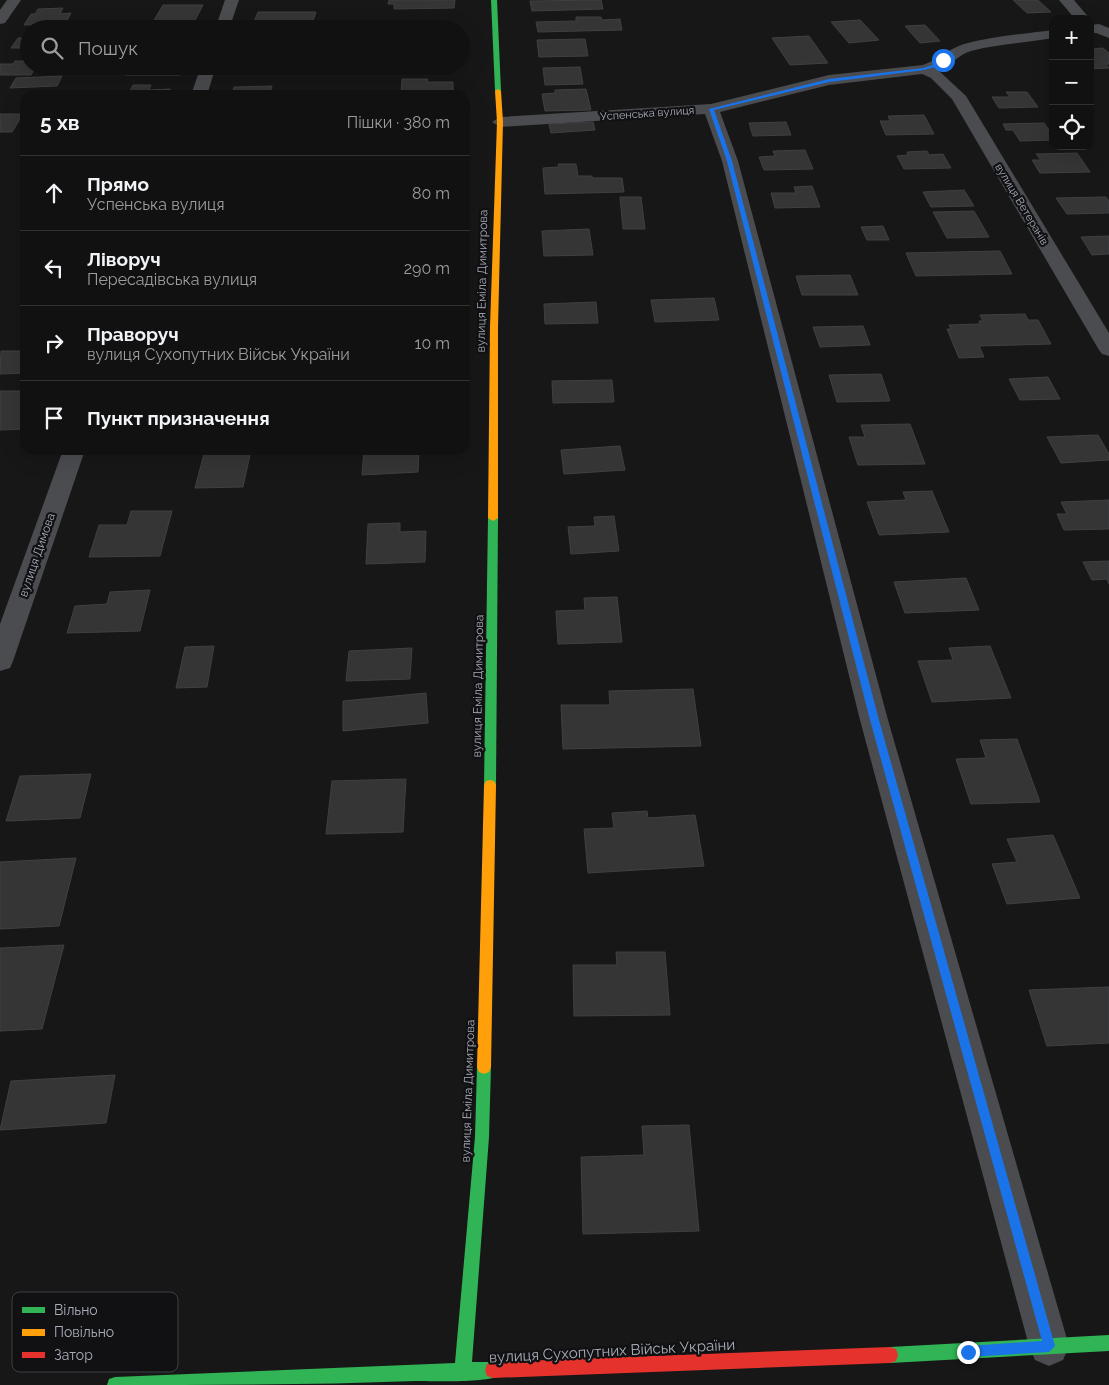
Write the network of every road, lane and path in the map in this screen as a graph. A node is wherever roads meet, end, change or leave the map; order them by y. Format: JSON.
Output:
{"nodes":[{"id":1,"x":14,"y":0,"type":"edge"},
{"id":2,"x":232,"y":0,"type":"edge"},
{"id":3,"x":494,"y":0,"type":"edge"},
{"id":4,"x":1066,"y":0,"type":"edge"},
{"id":5,"x":1079,"y":15,"type":"edge"},
{"id":6,"x":0,"y":20,"type":"edge"},
{"id":7,"x":225,"y":20,"type":"edge"},
{"id":8,"x":1049,"y":35,"type":"edge"},
{"id":9,"x":924,"y":69,"type":"junction"},
{"id":10,"x":206,"y":75,"type":"edge"},
{"id":11,"x":201,"y":90,"type":"edge"},
{"id":12,"x":711,"y":109,"type":"junction"},
{"id":13,"x":500,"y":122,"type":"junction"},
{"id":14,"x":1109,"y":350,"type":"edge"},
{"id":15,"x":72,"y":455,"type":"edge"},
{"id":16,"x":0,"y":661,"type":"edge"},
{"id":17,"x":1109,"y":1343,"type":"edge"},
{"id":18,"x":1049,"y":1346,"type":"junction"},
{"id":19,"x":463,"y":1372,"type":"junction"},
{"id":20,"x":670,"y":1374,"type":"edge"},
{"id":21,"x":115,"y":1385,"type":"edge"}],
"edges":[{"from":1,"to":6,"type":"street"},
{"from":2,"to":7,"type":"street"},
{"from":3,"to":13,"type":"street","name":"вулиця Еміла Димитрова"},
{"from":4,"to":5,"type":"street"},
{"from":8,"to":9,"type":"street","name":"Успенська вулиця"},
{"from":9,"to":12,"type":"street","name":"Успенська вулиця"},
{"from":9,"to":14,"type":"street","name":"вулиця Ветеранів"},
{"from":10,"to":11,"type":"street"},
{"from":12,"to":13,"type":"street","name":"Успенська вулиця"},
{"from":12,"to":18,"type":"street"},
{"from":13,"to":19,"type":"street","name":"вулиця Еміла Димитрова"},
{"from":15,"to":16,"type":"street","name":"вулиця Димова"},
{"from":17,"to":18,"type":"street","name":"вулиця Сухопутних Військ України"},
{"from":18,"to":20,"type":"street","name":"вулиця Сухопутних Військ України"},
{"from":19,"to":20,"type":"street","name":"вулиця Сухопутних Військ України"},
{"from":19,"to":21,"type":"street","name":"вулиця Сухопутних Військ України"}]}
